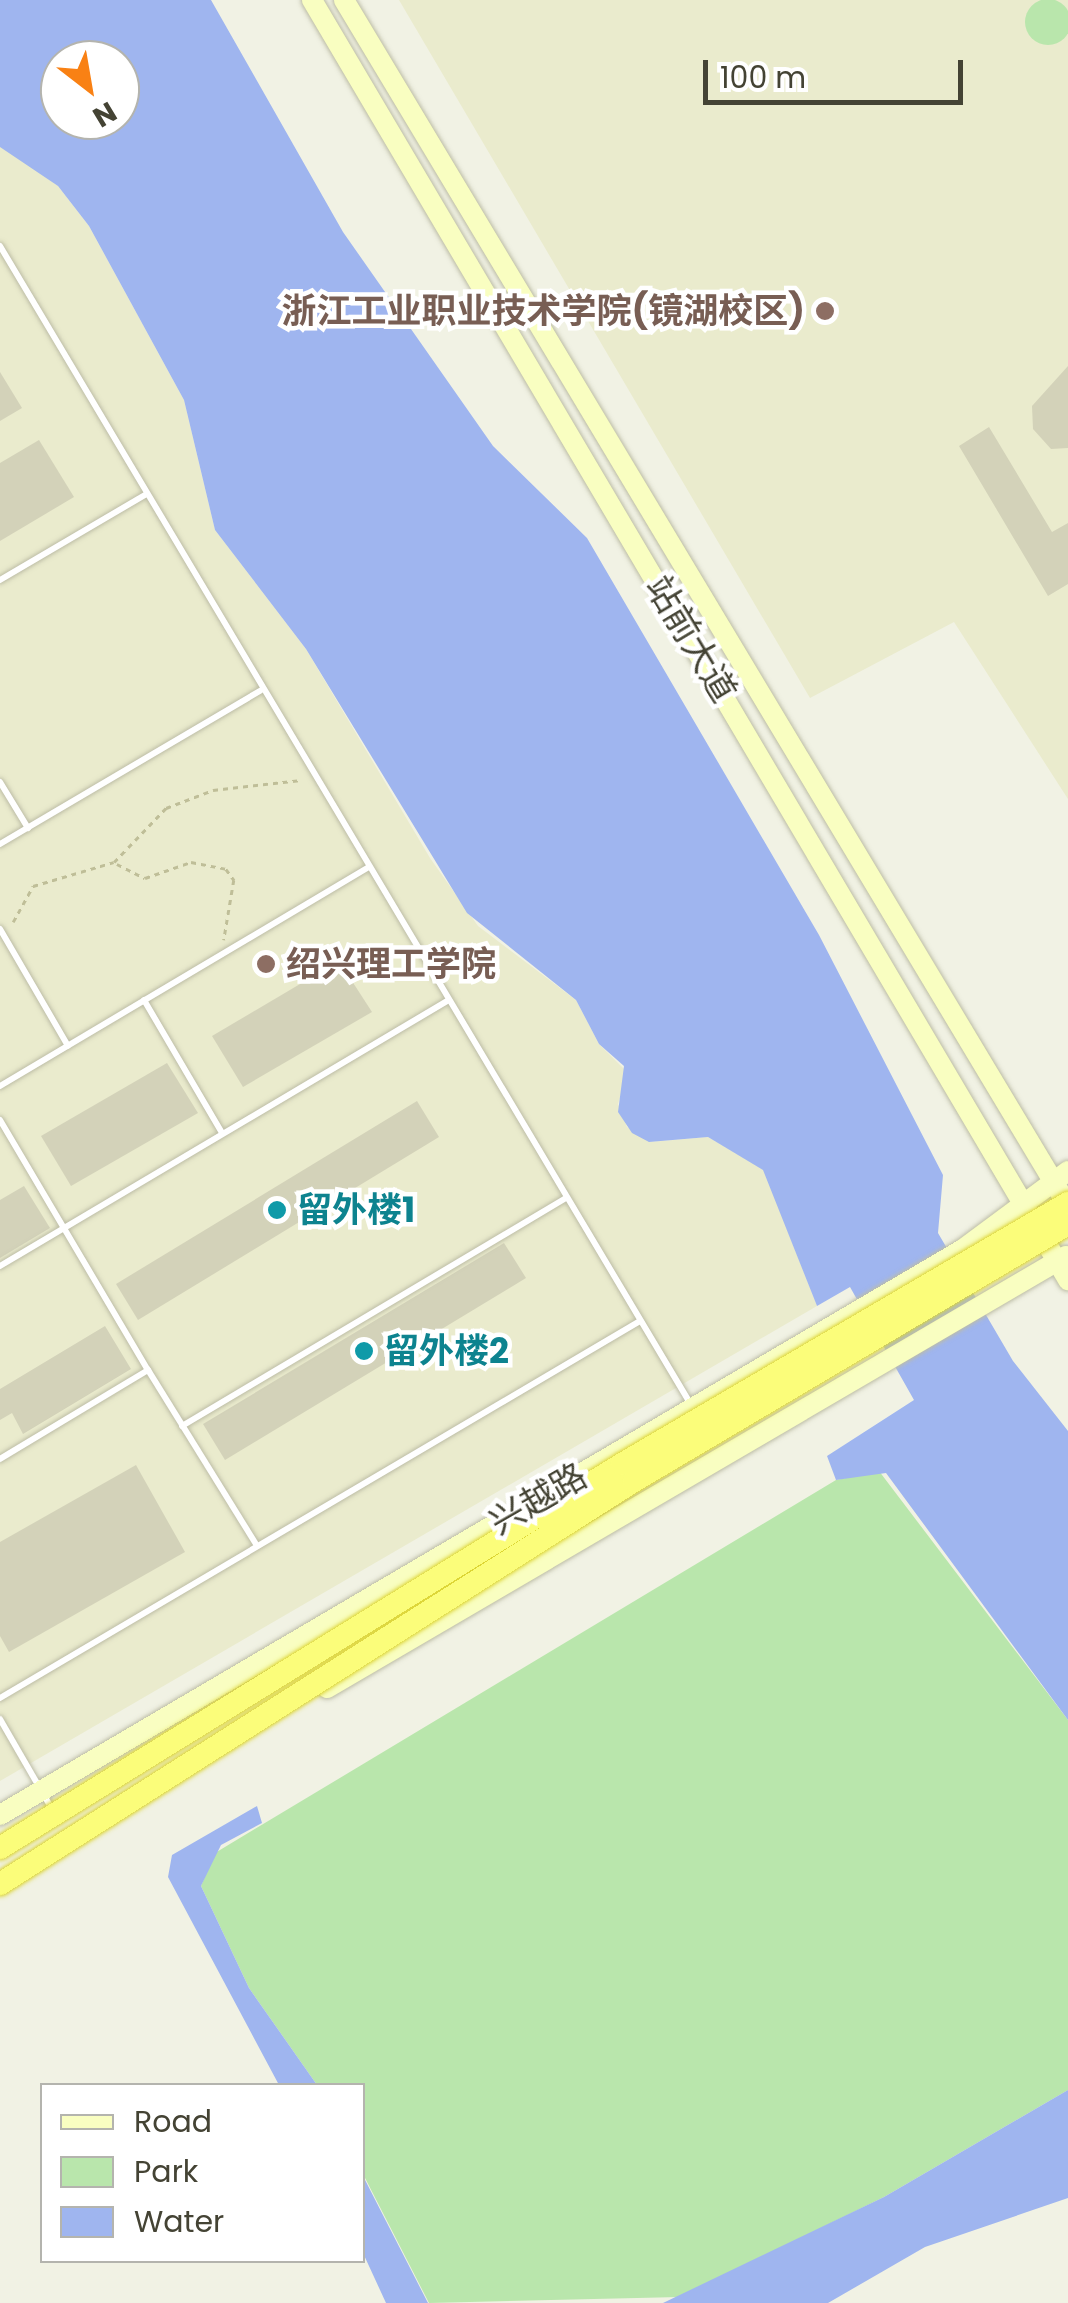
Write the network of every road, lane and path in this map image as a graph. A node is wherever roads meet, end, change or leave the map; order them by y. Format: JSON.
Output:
{"nodes":[{"id":1,"x":312,"y":0,"type":"edge"},
{"id":2,"x":344,"y":0,"type":"edge"},
{"id":3,"x":0,"y":246,"type":"edge"},
{"id":4,"x":145,"y":496,"type":"junction"},
{"id":5,"x":0,"y":580,"type":"edge"},
{"id":6,"x":260,"y":691,"type":"junction"},
{"id":7,"x":312,"y":777,"type":"junction"},
{"id":8,"x":0,"y":782,"type":"edge"},
{"id":9,"x":28,"y":828,"type":"junction"},
{"id":10,"x":0,"y":844,"type":"edge"},
{"id":11,"x":114,"y":862,"type":"junction"},
{"id":12,"x":367,"y":868,"type":"junction"},
{"id":13,"x":0,"y":929,"type":"edge"},
{"id":14,"x":5,"y":938,"type":"junction"},
{"id":15,"x":231,"y":949,"type":"junction"},
{"id":16,"x":144,"y":1000,"type":"junction"},
{"id":17,"x":446,"y":1001,"type":"junction"},
{"id":18,"x":68,"y":1046,"type":"junction"},
{"id":19,"x":0,"y":1086,"type":"edge"},
{"id":20,"x":0,"y":1120,"type":"edge"},
{"id":21,"x":222,"y":1133,"type":"junction"},
{"id":22,"x":1060,"y":1176,"type":"edge"},
{"id":23,"x":566,"y":1198,"type":"junction"},
{"id":24,"x":1068,"y":1204,"type":"edge"},
{"id":25,"x":1024,"y":1207,"type":"junction"},
{"id":26,"x":1068,"y":1224,"type":"edge"},
{"id":27,"x":66,"y":1226,"type":"junction"},
{"id":28,"x":0,"y":1266,"type":"edge"},
{"id":29,"x":1064,"y":1266,"type":"edge"},
{"id":30,"x":640,"y":1321,"type":"junction"},
{"id":31,"x":148,"y":1370,"type":"junction"},
{"id":32,"x":694,"y":1408,"type":"junction"},
{"id":33,"x":182,"y":1426,"type":"junction"},
{"id":34,"x":0,"y":1459,"type":"edge"},
{"id":35,"x":256,"y":1544,"type":"junction"},
{"id":36,"x":0,"y":1698,"type":"edge"},
{"id":37,"x":0,"y":1719,"type":"edge"},
{"id":38,"x":42,"y":1790,"type":"junction"},
{"id":39,"x":0,"y":1814,"type":"edge"},
{"id":40,"x":68,"y":1836,"type":"junction"},
{"id":41,"x":0,"y":1848,"type":"edge"},
{"id":42,"x":0,"y":1874,"type":"edge"},
{"id":43,"x":0,"y":1884,"type":"edge"}],
"edges":[{"from":1,"to":25,"type":"main road","name":"站前大道"},
{"from":2,"to":22,"type":"main road","name":"站前大道"},
{"from":3,"to":4,"type":"lane"},
{"from":4,"to":5,"type":"lane"},
{"from":4,"to":6,"type":"lane"},
{"from":6,"to":7,"type":"lane"},
{"from":6,"to":9,"type":"lane"},
{"from":7,"to":11,"type":"path"},
{"from":7,"to":12,"type":"lane"},
{"from":8,"to":9,"type":"lane"},
{"from":9,"to":10,"type":"lane"},
{"from":11,"to":14,"type":"path"},
{"from":11,"to":15,"type":"path"},
{"from":12,"to":15,"type":"lane"},
{"from":12,"to":17,"type":"lane"},
{"from":13,"to":14,"type":"lane"},
{"from":14,"to":18,"type":"lane"},
{"from":15,"to":16,"type":"lane"},
{"from":16,"to":18,"type":"lane"},
{"from":16,"to":21,"type":"lane"},
{"from":17,"to":21,"type":"lane"},
{"from":17,"to":23,"type":"lane"},
{"from":18,"to":19,"type":"lane"},
{"from":20,"to":27,"type":"lane"},
{"from":21,"to":27,"type":"lane"},
{"from":22,"to":24,"type":"main road","name":"站前大道"},
{"from":22,"to":25,"type":"main road","name":"兴越路"},
{"from":23,"to":30,"type":"lane"},
{"from":23,"to":33,"type":"lane"},
{"from":24,"to":41,"type":"highway","bridge":true},
{"from":25,"to":29,"type":"main road","name":"站前大道"},
{"from":25,"to":32,"type":"main road","name":"兴越路"},
{"from":26,"to":43,"type":"highway","bridge":true},
{"from":27,"to":28,"type":"lane"},
{"from":27,"to":31,"type":"lane"},
{"from":29,"to":40,"type":"main road","name":"兴越路"},
{"from":30,"to":32,"type":"lane"},
{"from":30,"to":35,"type":"lane"},
{"from":31,"to":33,"type":"lane"},
{"from":31,"to":34,"type":"lane"},
{"from":32,"to":38,"type":"main road","name":"兴越路"},
{"from":33,"to":35,"type":"lane"},
{"from":35,"to":36,"type":"lane"},
{"from":37,"to":38,"type":"lane"},
{"from":38,"to":39,"type":"main road","name":"兴越路"},
{"from":38,"to":40,"type":"lane"},
{"from":40,"to":42,"type":"main road","name":"兴越路"}]}
